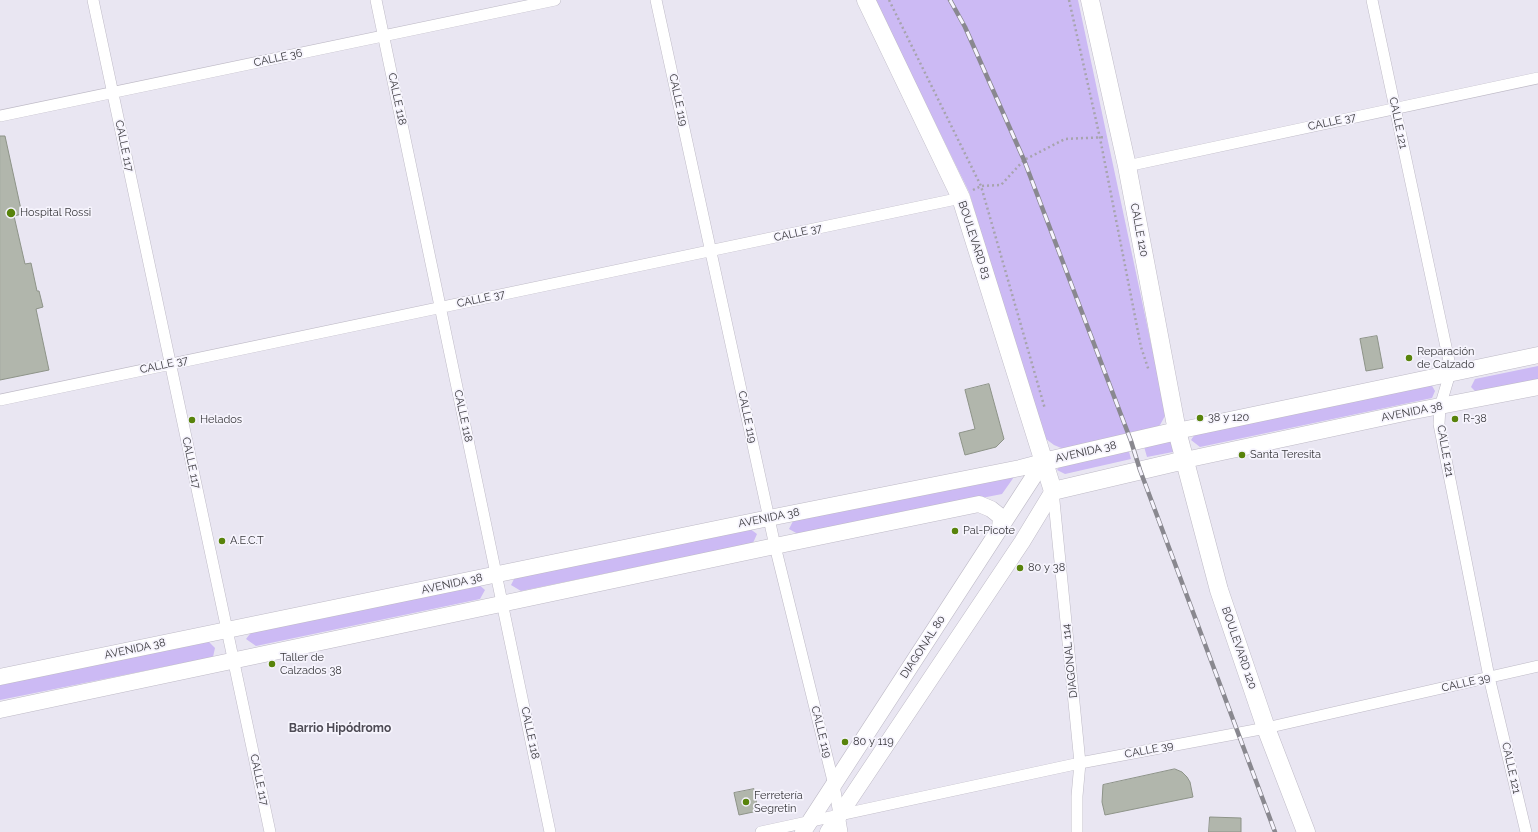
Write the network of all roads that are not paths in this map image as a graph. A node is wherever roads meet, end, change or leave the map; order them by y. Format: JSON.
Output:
{"nodes":[{"id":1,"x":93,"y":0,"type":"edge"},
{"id":2,"x":376,"y":0,"type":"edge"},
{"id":3,"x":556,"y":0,"type":"edge"},
{"id":4,"x":656,"y":0,"type":"edge"},
{"id":5,"x":866,"y":0,"type":"edge"},
{"id":6,"x":1090,"y":0,"type":"edge"},
{"id":7,"x":1372,"y":0,"type":"edge"},
{"id":8,"x":384,"y":36,"type":"junction"},
{"id":9,"x":1538,"y":78,"type":"edge"},
{"id":10,"x":113,"y":93,"type":"junction"},
{"id":11,"x":1395,"y":108,"type":"junction"},
{"id":12,"x":0,"y":116,"type":"edge"},
{"id":13,"x":1127,"y":166,"type":"junction"},
{"id":14,"x":962,"y":198,"type":"junction"},
{"id":15,"x":711,"y":251,"type":"junction"},
{"id":16,"x":441,"y":308,"type":"junction"},
{"id":17,"x":1538,"y":355,"type":"edge"},
{"id":18,"x":170,"y":364,"type":"junction"},
{"id":19,"x":1450,"y":373,"type":"junction"},
{"id":20,"x":1538,"y":388,"type":"edge"},
{"id":21,"x":0,"y":400,"type":"edge"},
{"id":22,"x":1440,"y":407,"type":"junction"},
{"id":23,"x":1177,"y":431,"type":"junction"},
{"id":24,"x":1185,"y":460,"type":"junction"},
{"id":25,"x":1043,"y":462,"type":"junction"},
{"id":26,"x":1052,"y":491,"type":"junction"},
{"id":27,"x":769,"y":518,"type":"junction"},
{"id":28,"x":1000,"y":528,"type":"junction"},
{"id":29,"x":775,"y":546,"type":"junction"},
{"id":30,"x":496,"y":574,"type":"junction"},
{"id":31,"x":502,"y":604,"type":"junction"},
{"id":32,"x":227,"y":630,"type":"junction"},
{"id":33,"x":233,"y":661,"type":"junction"},
{"id":34,"x":1538,"y":666,"type":"edge"},
{"id":35,"x":0,"y":677,"type":"edge"},
{"id":36,"x":1489,"y":677,"type":"junction"},
{"id":37,"x":0,"y":710,"type":"edge"},
{"id":38,"x":1266,"y":728,"type":"junction"},
{"id":39,"x":1080,"y":763,"type":"junction"},
{"id":40,"x":834,"y":785,"type":"junction"},
{"id":41,"x":839,"y":815,"type":"junction"},
{"id":42,"x":806,"y":827,"type":"edge"},
{"id":43,"x":270,"y":832,"type":"edge"},
{"id":44,"x":550,"y":832,"type":"edge"},
{"id":45,"x":761,"y":832,"type":"edge"},
{"id":46,"x":828,"y":832,"type":"edge"},
{"id":47,"x":842,"y":832,"type":"edge"},
{"id":48,"x":1077,"y":832,"type":"edge"},
{"id":49,"x":1306,"y":832,"type":"edge"},
{"id":50,"x":1526,"y":832,"type":"edge"}],
"edges":[{"from":1,"to":10,"type":"street","name":"CALLE 117"},
{"from":2,"to":8,"type":"street","name":"CALLE 118"},
{"from":3,"to":8,"type":"street","name":"CALLE 36"},
{"from":4,"to":15,"type":"street","name":"CALLE 119"},
{"from":5,"to":14,"type":"main road","name":"BOULEVARD 83"},
{"from":6,"to":13,"type":"main road","name":"CALLE 120"},
{"from":7,"to":11,"type":"street","name":"CALLE 121"},
{"from":8,"to":10,"type":"street","name":"CALLE 36"},
{"from":8,"to":16,"type":"street","name":"CALLE 118"},
{"from":9,"to":11,"type":"street","name":"CALLE 37"},
{"from":10,"to":12,"type":"street","name":"CALLE 36"},
{"from":10,"to":18,"type":"street","name":"CALLE 117"},
{"from":11,"to":13,"type":"street","name":"CALLE 37"},
{"from":11,"to":19,"type":"street","name":"CALLE 121"},
{"from":13,"to":23,"type":"main road","name":"CALLE 120"},
{"from":14,"to":15,"type":"street","name":"CALLE 37"},
{"from":14,"to":25,"type":"main road","name":"BOULEVARD 83"},
{"from":15,"to":16,"type":"street","name":"CALLE 37"},
{"from":15,"to":27,"type":"street","name":"CALLE 119"},
{"from":16,"to":18,"type":"street","name":"CALLE 37"},
{"from":16,"to":30,"type":"street","name":"CALLE 118"},
{"from":17,"to":19,"type":"main road","name":"AVENIDA 38"},
{"from":18,"to":21,"type":"street","name":"CALLE 37"},
{"from":18,"to":32,"type":"street","name":"CALLE 117"},
{"from":19,"to":22,"type":"street","name":"CALLE 121"},
{"from":19,"to":23,"type":"main road","name":"AVENIDA 38"},
{"from":20,"to":22,"type":"main road","name":"AVENIDA 38"},
{"from":22,"to":24,"type":"main road","name":"AVENIDA 38"},
{"from":22,"to":36,"type":"street","name":"CALLE 121"},
{"from":23,"to":24,"type":"main road","name":"CALLE 120"},
{"from":23,"to":25,"type":"main road","name":"AVENIDA 38"},
{"from":24,"to":26,"type":"main road","name":"AVENIDA 38"},
{"from":24,"to":38,"type":"main road","name":"BOULEVARD 120"},
{"from":25,"to":26,"type":"main road","name":"BOULEVARD 83"},
{"from":25,"to":27,"type":"main road","name":"AVENIDA 38"},
{"from":25,"to":28,"type":"main road","name":"DIAGONAL 80"},
{"from":26,"to":39,"type":"street","name":"DIAGONAL 114"},
{"from":26,"to":41,"type":"main road"},
{"from":27,"to":29,"type":"street","name":"CALLE 119"},
{"from":27,"to":30,"type":"main road","name":"AVENIDA 38"},
{"from":28,"to":29,"type":"main road"},
{"from":28,"to":40,"type":"main road","name":"DIAGONAL 80"},
{"from":29,"to":31,"type":"main road"},
{"from":29,"to":40,"type":"street","name":"CALLE 119"},
{"from":30,"to":31,"type":"street","name":"CALLE 118"},
{"from":30,"to":32,"type":"main road","name":"AVENIDA 38"},
{"from":31,"to":33,"type":"main road"},
{"from":31,"to":44,"type":"street","name":"CALLE 118"},
{"from":32,"to":33,"type":"street","name":"CALLE 117"},
{"from":32,"to":35,"type":"main road","name":"AVENIDA 38"},
{"from":33,"to":37,"type":"main road"},
{"from":33,"to":43,"type":"street","name":"CALLE 117"},
{"from":34,"to":36,"type":"street","name":"CALLE 39"},
{"from":36,"to":38,"type":"street","name":"CALLE 39"},
{"from":36,"to":50,"type":"street","name":"CALLE 121"},
{"from":38,"to":39,"type":"street","name":"CALLE 39"},
{"from":38,"to":49,"type":"main road","name":"BOULEVARD 120"},
{"from":39,"to":41,"type":"street","name":"CALLE 39"},
{"from":39,"to":48,"type":"street","name":"DIAGONAL 114"},
{"from":40,"to":41,"type":"street","name":"CALLE 119"},
{"from":40,"to":42,"type":"main road","name":"DIAGONAL 80"},
{"from":41,"to":42,"type":"street","name":"CALLE 39"},
{"from":41,"to":46,"type":"main road"},
{"from":41,"to":47,"type":"street","name":"CALLE 119"},
{"from":42,"to":45,"type":"street","name":"CALLE 39"}]}
